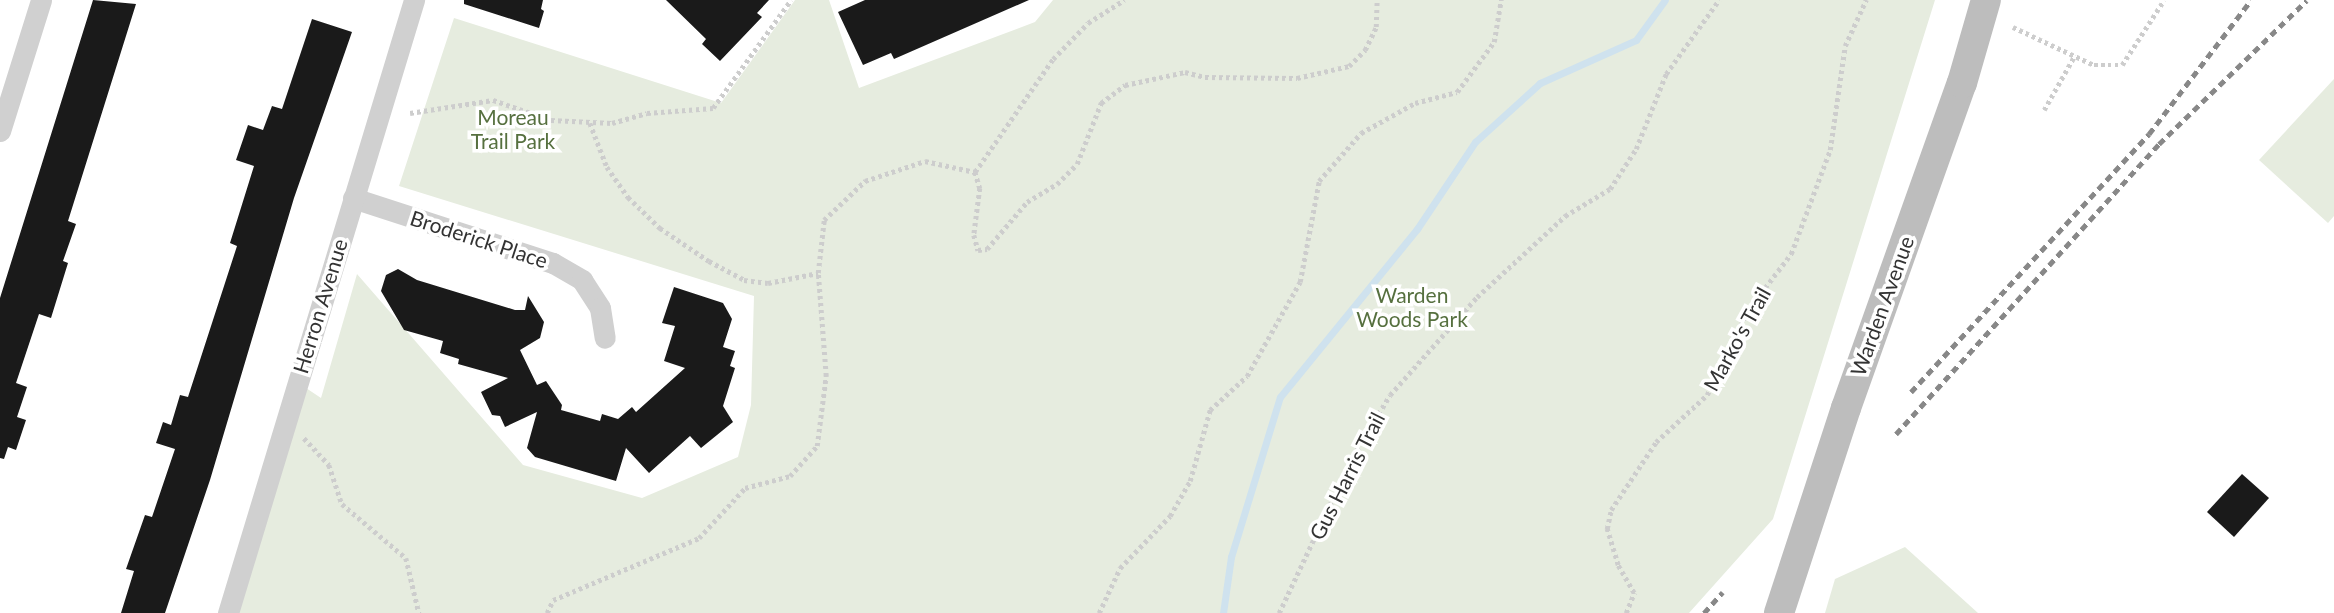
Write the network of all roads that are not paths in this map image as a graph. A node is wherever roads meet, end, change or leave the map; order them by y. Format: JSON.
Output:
{"nodes":[{"id":1,"x":41,"y":0,"type":"edge"},
{"id":2,"x":1986,"y":0,"type":"edge"},
{"id":3,"x":411,"y":1,"type":"edge"},
{"id":4,"x":0,"y":131,"type":"edge"},
{"id":5,"x":353,"y":198,"type":"junction"},
{"id":6,"x":605,"y":338,"type":"dead end"},
{"id":7,"x":228,"y":613,"type":"edge"},
{"id":8,"x":1779,"y":613,"type":"edge"}],
"edges":[{"from":1,"to":4,"type":"street"},
{"from":2,"to":8,"type":"main road","name":"Warden Avenue"},
{"from":3,"to":5,"type":"street","name":"Herron Avenue"},
{"from":5,"to":6,"type":"street","name":"Broderick Place"},
{"from":5,"to":7,"type":"street","name":"Herron Avenue"}]}
